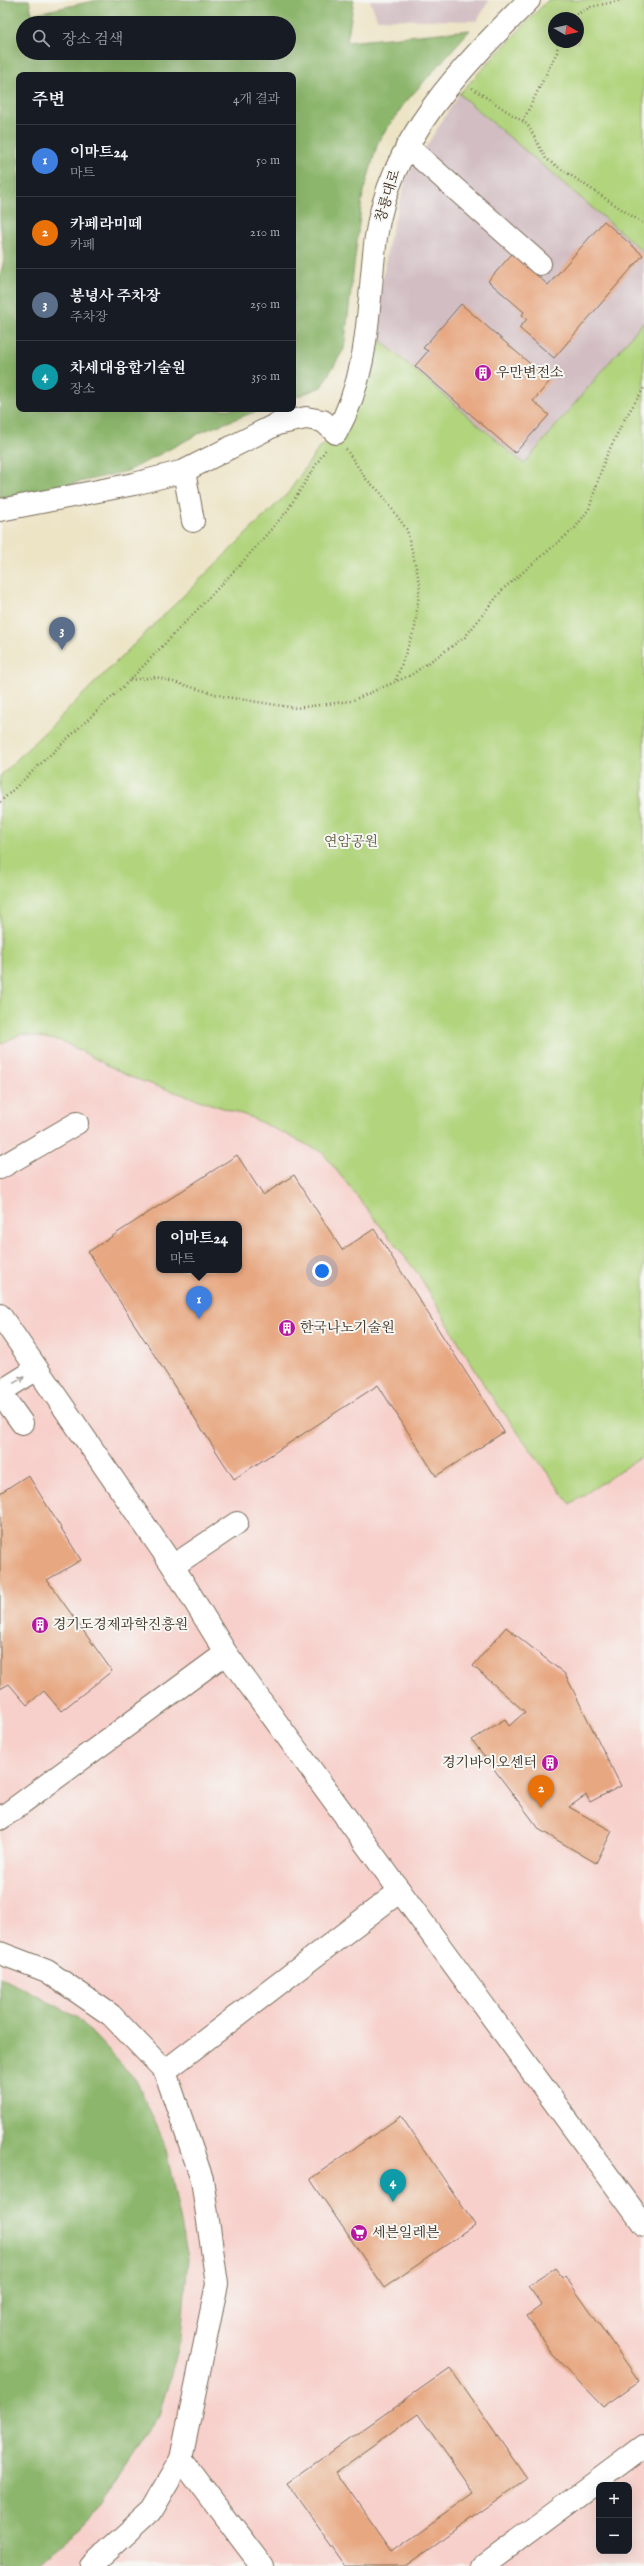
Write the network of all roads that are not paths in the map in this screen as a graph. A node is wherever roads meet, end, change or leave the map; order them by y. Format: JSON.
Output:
{"nodes":[{"id":1,"x":529,"y":0,"type":"edge"},
{"id":2,"x":407,"y":146,"type":"junction"},
{"id":3,"x":540,"y":264,"type":"dead end"},
{"id":4,"x":184,"y":471,"type":"junction"},
{"id":5,"x":0,"y":510,"type":"edge"},
{"id":6,"x":193,"y":521,"type":"dead end"},
{"id":7,"x":77,"y":1123,"type":"dead end"},
{"id":8,"x":0,"y":1168,"type":"edge"},
{"id":9,"x":0,"y":1315,"type":"edge"},
{"id":10,"x":37,"y":1369,"type":"junction"},
{"id":11,"x":0,"y":1392,"type":"edge"},
{"id":12,"x":22,"y":1423,"type":"dead end"},
{"id":13,"x":237,"y":1523,"type":"dead end"},
{"id":14,"x":173,"y":1566,"type":"junction"},
{"id":15,"x":226,"y":1653,"type":"junction"},
{"id":16,"x":0,"y":1819,"type":"edge"},
{"id":17,"x":400,"y":1891,"type":"junction"},
{"id":18,"x":0,"y":1953,"type":"edge"},
{"id":19,"x":164,"y":2071,"type":"junction"},
{"id":20,"x":644,"y":2225,"type":"edge"},
{"id":21,"x":644,"y":2446,"type":"edge"},
{"id":22,"x":181,"y":2459,"type":"junction"},
{"id":23,"x":91,"y":2566,"type":"edge"},
{"id":24,"x":262,"y":2566,"type":"edge"},
{"id":25,"x":483,"y":2566,"type":"edge"}],
"edges":[{"from":1,"to":2,"type":"lane","name":"창룡대로"},
{"from":2,"to":3,"type":"lane"},
{"from":2,"to":4,"type":"lane","name":"창룡대로"},
{"from":4,"to":5,"type":"lane"},
{"from":4,"to":6,"type":"lane"},
{"from":7,"to":8,"type":"lane"},
{"from":9,"to":10,"type":"lane"},
{"from":11,"to":10,"type":"lane","one_way":true},
{"from":10,"to":14,"type":"lane"},
{"from":11,"to":12,"type":"lane"},
{"from":13,"to":14,"type":"lane"},
{"from":14,"to":15,"type":"lane"},
{"from":15,"to":16,"type":"lane"},
{"from":15,"to":17,"type":"lane"},
{"from":17,"to":19,"type":"lane"},
{"from":17,"to":20,"type":"lane"},
{"from":18,"to":19,"type":"lane"},
{"from":19,"to":22,"type":"lane"},
{"from":21,"to":25,"type":"lane"},
{"from":22,"to":23,"type":"lane"},
{"from":22,"to":24,"type":"lane"}]}
